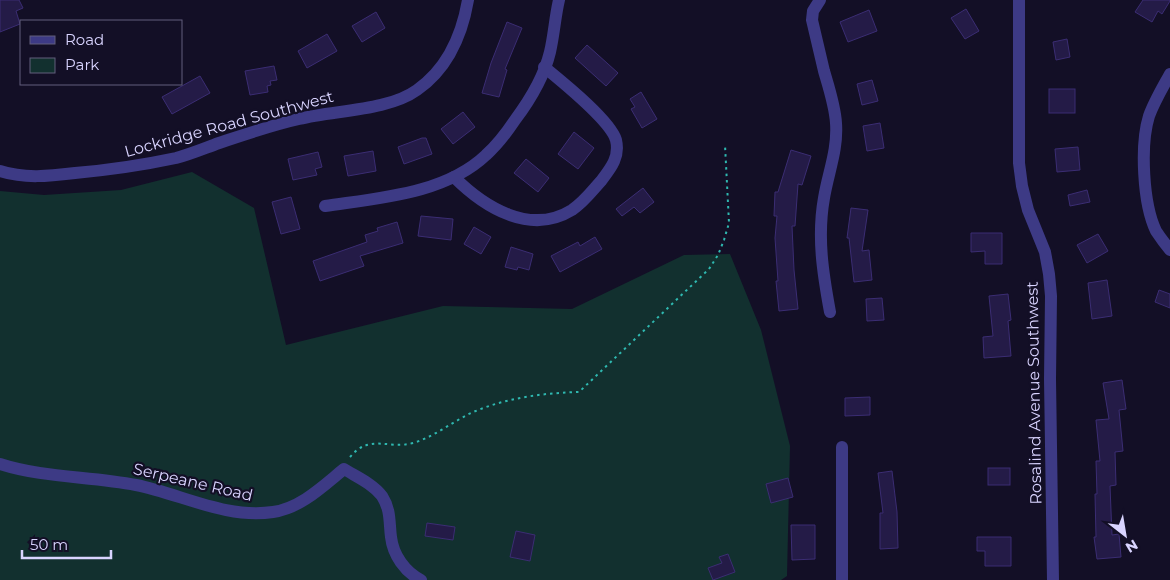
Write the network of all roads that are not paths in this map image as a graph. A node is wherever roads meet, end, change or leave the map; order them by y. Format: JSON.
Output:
{"nodes":[{"id":1,"x":468,"y":0,"type":"edge"},
{"id":2,"x":560,"y":0,"type":"edge"},
{"id":3,"x":820,"y":0,"type":"edge"},
{"id":4,"x":1019,"y":0,"type":"edge"},
{"id":5,"x":544,"y":67,"type":"junction"},
{"id":6,"x":1169,"y":78,"type":"edge"},
{"id":7,"x":0,"y":171,"type":"edge"},
{"id":8,"x":454,"y":177,"type":"junction"},
{"id":9,"x":325,"y":206,"type":"dead end"},
{"id":10,"x":1170,"y":250,"type":"edge"},
{"id":11,"x":830,"y":312,"type":"dead end"},
{"id":12,"x":842,"y":447,"type":"dead end"},
{"id":13,"x":0,"y":464,"type":"edge"},
{"id":14,"x":422,"y":580,"type":"edge"},
{"id":15,"x":842,"y":580,"type":"edge"},
{"id":16,"x":1053,"y":580,"type":"edge"}],
"edges":[{"from":1,"to":7,"type":"street","name":"Lockridge Road Southwest"},
{"from":2,"to":5,"type":"street"},
{"from":3,"to":11,"type":"street"},
{"from":4,"to":16,"type":"street","name":"Rosalind Avenue Southwest"},
{"from":5,"to":8,"type":"street"},
{"from":5,"to":8,"type":"street"},
{"from":6,"to":10,"type":"street"},
{"from":8,"to":9,"type":"street"},
{"from":12,"to":15,"type":"street"},
{"from":13,"to":14,"type":"street","name":"Serpeane Road"}]}
